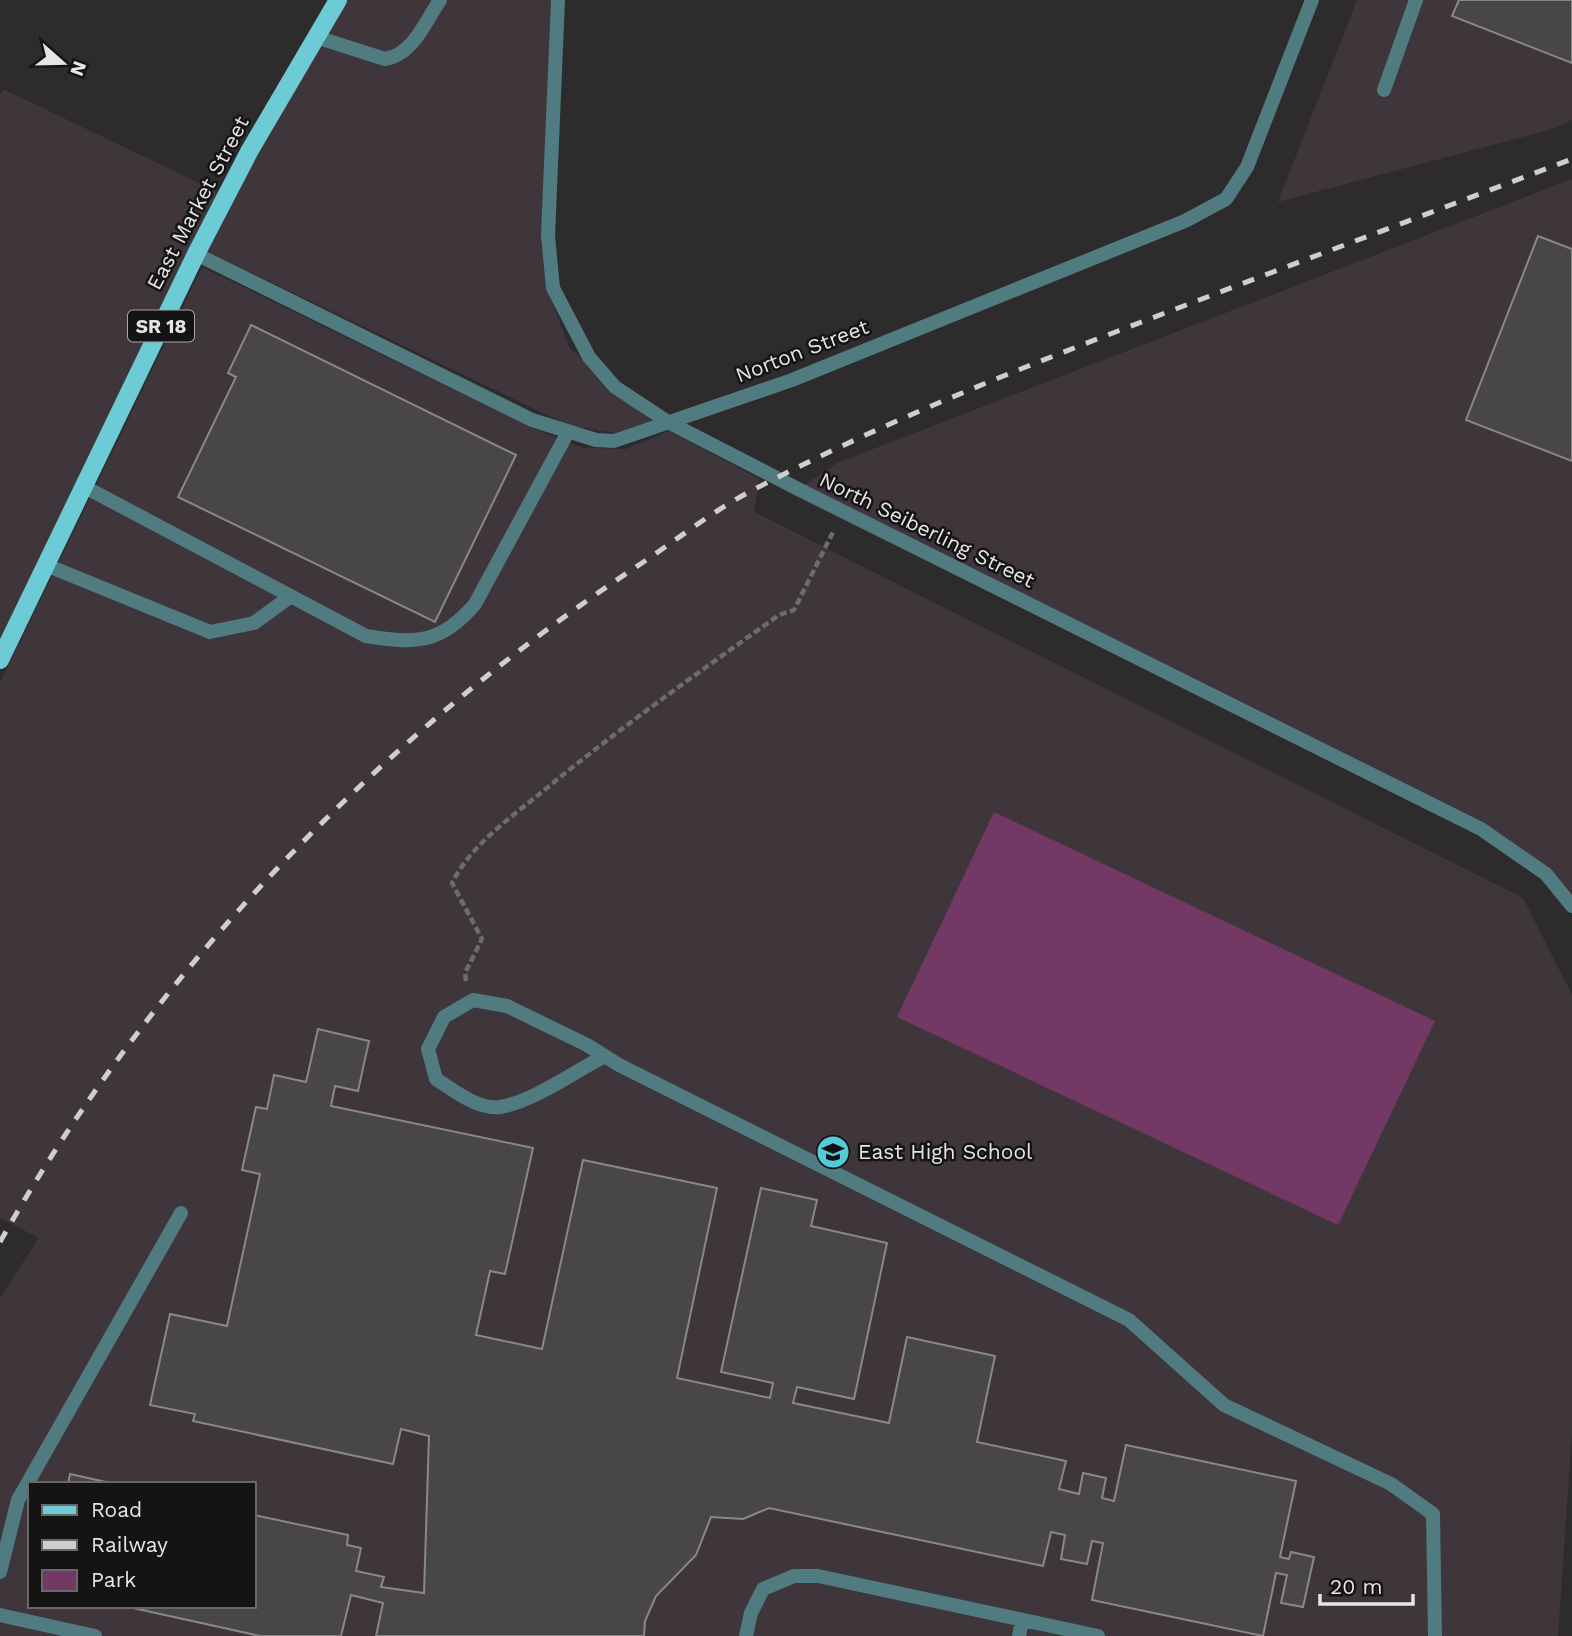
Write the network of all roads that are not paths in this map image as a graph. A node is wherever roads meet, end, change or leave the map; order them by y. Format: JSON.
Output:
{"nodes":[{"id":1,"x":338,"y":0,"type":"edge"},
{"id":2,"x":440,"y":0,"type":"edge"},
{"id":3,"x":558,"y":0,"type":"edge"},
{"id":4,"x":1312,"y":0,"type":"edge"},
{"id":5,"x":1416,"y":0,"type":"edge"},
{"id":6,"x":316,"y":37,"type":"junction"},
{"id":7,"x":1384,"y":90,"type":"dead end"},
{"id":8,"x":196,"y":254,"type":"junction"},
{"id":9,"x":668,"y":422,"type":"junction"},
{"id":10,"x":568,"y":432,"type":"junction"},
{"id":11,"x":83,"y":486,"type":"junction"},
{"id":12,"x":46,"y":565,"type":"junction"},
{"id":13,"x":291,"y":596,"type":"junction"},
{"id":14,"x":0,"y":660,"type":"edge"},
{"id":15,"x":1572,"y":906,"type":"edge"},
{"id":16,"x":603,"y":1057,"type":"junction"},
{"id":17,"x":181,"y":1213,"type":"dead end"},
{"id":18,"x":28,"y":1482,"type":"edge"},
{"id":19,"x":28,"y":1482,"type":"edge"},
{"id":20,"x":0,"y":1572,"type":"edge"},
{"id":21,"x":0,"y":1615,"type":"edge"},
{"id":22,"x":1022,"y":1620,"type":"junction"},
{"id":23,"x":95,"y":1636,"type":"edge"},
{"id":24,"x":746,"y":1636,"type":"edge"},
{"id":25,"x":1019,"y":1636,"type":"edge"},
{"id":26,"x":1098,"y":1636,"type":"edge"},
{"id":27,"x":1435,"y":1636,"type":"edge"}],
"edges":[{"from":1,"to":6,"type":"main road","name":"East Market Street","number":"SR 18"},
{"from":2,"to":6,"type":"street"},
{"from":3,"to":9,"type":"street","name":"North Seiberling Street"},
{"from":4,"to":9,"type":"street","name":"Norton Street"},
{"from":5,"to":7,"type":"street"},
{"from":6,"to":8,"type":"main road","name":"East Market Street","number":"SR 18"},
{"from":8,"to":10,"type":"street","name":"Norton Street"},
{"from":8,"to":11,"type":"main road","name":"East Market Street","number":"SR 18"},
{"from":9,"to":10,"type":"street","name":"Norton Street"},
{"from":9,"to":15,"type":"street","name":"North Seiberling Street"},
{"from":10,"to":13,"type":"street"},
{"from":11,"to":12,"type":"main road","name":"East Market Street","number":"SR 18"},
{"from":11,"to":13,"type":"street"},
{"from":12,"to":13,"type":"street"},
{"from":12,"to":14,"type":"main road","name":"East Market Street","number":"SR 18"},
{"from":16,"to":16,"type":"street"},
{"from":16,"to":27,"type":"street"},
{"from":17,"to":19,"type":"street"},
{"from":18,"to":20,"type":"street"},
{"from":21,"to":23,"type":"street"},
{"from":22,"to":24,"type":"street"},
{"from":22,"to":25,"type":"street"},
{"from":22,"to":26,"type":"street"}]}
